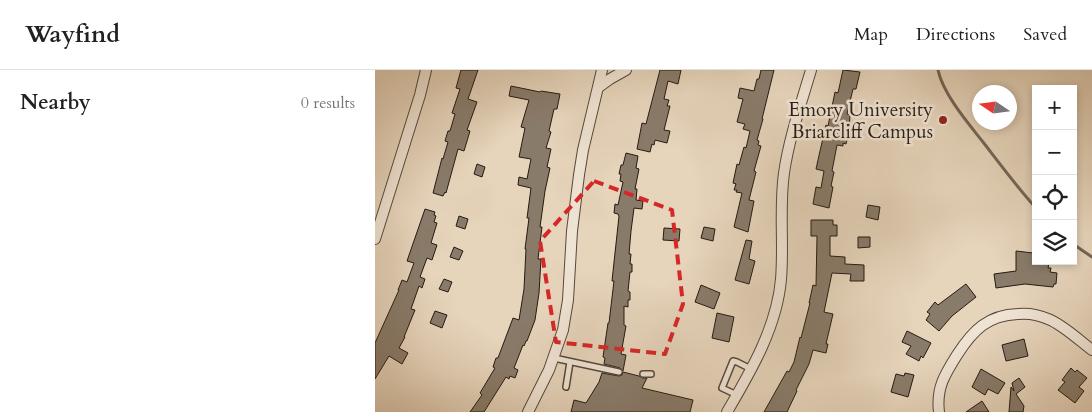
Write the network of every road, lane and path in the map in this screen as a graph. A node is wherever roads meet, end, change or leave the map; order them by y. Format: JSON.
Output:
{"nodes":[{"id":1,"x":426,"y":70,"type":"edge"},
{"id":2,"x":602,"y":70,"type":"edge"},
{"id":3,"x":626,"y":70,"type":"edge"},
{"id":4,"x":811,"y":70,"type":"edge"},
{"id":5,"x":599,"y":87,"type":"junction"},
{"id":6,"x":375,"y":239,"type":"edge"},
{"id":7,"x":1092,"y":350,"type":"edge"},
{"id":8,"x":554,"y":358,"type":"junction"},
{"id":9,"x":570,"y":362,"type":"junction"},
{"id":10,"x":751,"y":369,"type":"junction"},
{"id":11,"x":619,"y":372,"type":"dead end"},
{"id":12,"x":643,"y":374,"type":"dead end"},
{"id":13,"x":651,"y":374,"type":"dead end"},
{"id":14,"x":566,"y":387,"type":"dead end"},
{"id":15,"x":737,"y":395,"type":"junction"},
{"id":16,"x":529,"y":412,"type":"edge"},
{"id":17,"x":727,"y":412,"type":"edge"},
{"id":18,"x":939,"y":412,"type":"edge"}],
"edges":[{"from":1,"to":6,"type":"street"},
{"from":2,"to":5,"type":"street"},
{"from":3,"to":5,"type":"street"},
{"from":4,"to":10,"type":"street"},
{"from":5,"to":8,"type":"street"},
{"from":7,"to":18,"type":"street"},
{"from":8,"to":9,"type":"lane"},
{"from":8,"to":16,"type":"street"},
{"from":9,"to":11,"type":"lane"},
{"from":9,"to":14,"type":"lane"},
{"from":10,"to":15,"type":"street"},
{"from":10,"to":15,"type":"lane"},
{"from":12,"to":13,"type":"lane"},
{"from":15,"to":17,"type":"street"}]}
